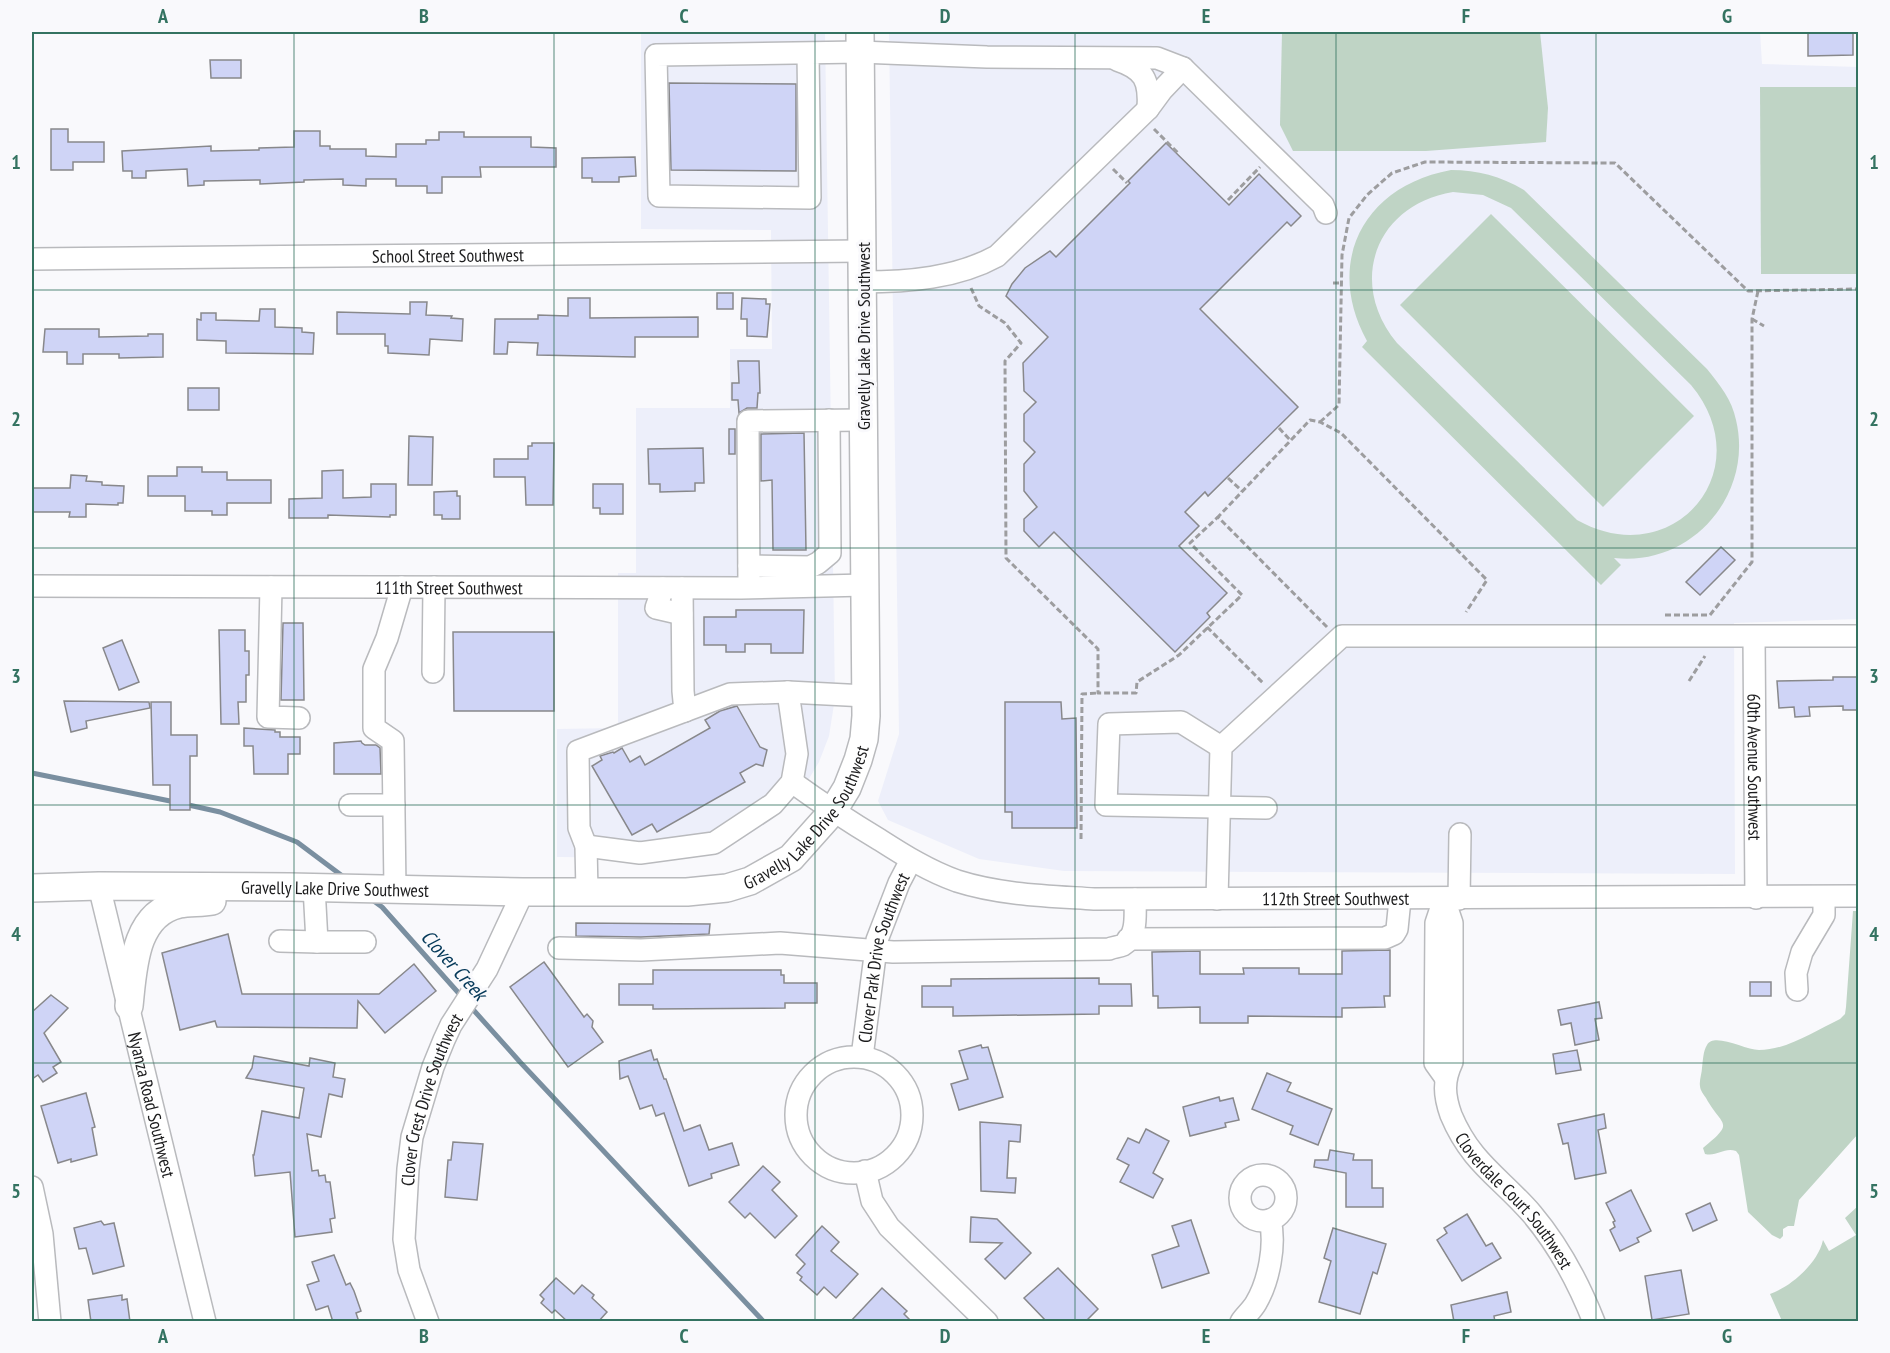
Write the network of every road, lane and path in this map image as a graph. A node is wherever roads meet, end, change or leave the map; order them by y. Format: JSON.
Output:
{"nodes":[{"id":1,"x":860,"y":42,"type":"edge"},
{"id":2,"x":808,"y":53,"type":"junction"},
{"id":3,"x":1113,"y":58,"type":"junction"},
{"id":4,"x":1183,"y":68,"type":"junction"},
{"id":5,"x":1149,"y":117,"type":"junction"},
{"id":6,"x":1178,"y":153,"type":"dead end"},
{"id":7,"x":1264,"y":163,"type":"dead end"},
{"id":8,"x":1113,"y":169,"type":"dead end"},
{"id":9,"x":1127,"y":183,"type":"dead end"},
{"id":10,"x":1228,"y":200,"type":"dead end"},
{"id":11,"x":1326,"y":213,"type":"dead end"},
{"id":12,"x":862,"y":251,"type":"junction"},
{"id":13,"x":32,"y":259,"type":"edge"},
{"id":14,"x":862,"y":282,"type":"junction"},
{"id":15,"x":1333,"y":283,"type":"dead end"},
{"id":16,"x":1341,"y":283,"type":"junction"},
{"id":17,"x":970,"y":287,"type":"dead end"},
{"id":18,"x":1858,"y":289,"type":"edge"},
{"id":19,"x":1758,"y":291,"type":"junction"},
{"id":20,"x":1752,"y":319,"type":"junction"},
{"id":21,"x":1764,"y":326,"type":"dead end"},
{"id":22,"x":829,"y":420,"type":"junction"},
{"id":23,"x":863,"y":420,"type":"junction"},
{"id":24,"x":1320,"y":422,"type":"junction"},
{"id":25,"x":1279,"y":428,"type":"dead end"},
{"id":26,"x":1290,"y":441,"type":"junction"},
{"id":27,"x":1228,"y":477,"type":"dead end"},
{"id":28,"x":1242,"y":491,"type":"junction"},
{"id":29,"x":1218,"y":517,"type":"junction"},
{"id":30,"x":749,"y":577,"type":"junction"},
{"id":31,"x":804,"y":577,"type":"junction"},
{"id":32,"x":865,"y":585,"type":"junction"},
{"id":33,"x":32,"y":586,"type":"edge"},
{"id":34,"x":271,"y":587,"type":"junction"},
{"id":35,"x":402,"y":587,"type":"junction"},
{"id":36,"x":434,"y":587,"type":"junction"},
{"id":37,"x":673,"y":588,"type":"junction"},
{"id":38,"x":1466,"y":612,"type":"dead end"},
{"id":39,"x":1665,"y":615,"type":"dead end"},
{"id":40,"x":1207,"y":627,"type":"junction"},
{"id":41,"x":1329,"y":628,"type":"dead end"},
{"id":42,"x":1858,"y":636,"type":"edge"},
{"id":43,"x":1754,"y":637,"type":"junction"},
{"id":44,"x":1706,"y":655,"type":"dead end"},
{"id":45,"x":433,"y":672,"type":"dead end"},
{"id":46,"x":1689,"y":681,"type":"dead end"},
{"id":47,"x":1268,"y":687,"type":"dead end"},
{"id":48,"x":788,"y":692,"type":"junction"},
{"id":49,"x":1098,"y":693,"type":"junction"},
{"id":50,"x":866,"y":696,"type":"junction"},
{"id":51,"x":685,"y":711,"type":"junction"},
{"id":52,"x":299,"y":718,"type":"dead end"},
{"id":53,"x":1221,"y":747,"type":"junction"},
{"id":54,"x":792,"y":782,"type":"junction"},
{"id":55,"x":350,"y":805,"type":"dead end"},
{"id":56,"x":394,"y":806,"type":"junction"},
{"id":57,"x":1266,"y":808,"type":"dead end"},
{"id":58,"x":1220,"y":809,"type":"junction"},
{"id":59,"x":833,"y":811,"type":"junction"},
{"id":60,"x":1460,"y":834,"type":"dead end"},
{"id":61,"x":1081,"y":839,"type":"dead end"},
{"id":62,"x":586,"y":846,"type":"junction"},
{"id":63,"x":911,"y":860,"type":"junction"},
{"id":64,"x":99,"y":886,"type":"junction"},
{"id":65,"x":302,"y":887,"type":"junction"},
{"id":66,"x":32,"y":888,"type":"edge"},
{"id":67,"x":395,"y":888,"type":"junction"},
{"id":68,"x":523,"y":892,"type":"junction"},
{"id":69,"x":587,"y":892,"type":"junction"},
{"id":70,"x":1858,"y":896,"type":"edge"},
{"id":71,"x":1824,"y":897,"type":"junction"},
{"id":72,"x":1756,"y":898,"type":"junction"},
{"id":73,"x":1134,"y":899,"type":"junction"},
{"id":74,"x":1217,"y":899,"type":"junction"},
{"id":75,"x":1400,"y":899,"type":"junction"},
{"id":76,"x":1452,"y":899,"type":"junction"},
{"id":77,"x":1128,"y":939,"type":"junction"},
{"id":78,"x":280,"y":941,"type":"dead end"},
{"id":79,"x":317,"y":942,"type":"junction"},
{"id":80,"x":365,"y":942,"type":"dead end"},
{"id":81,"x":559,"y":948,"type":"dead end"},
{"id":82,"x":875,"y":950,"type":"junction"},
{"id":83,"x":1797,"y":990,"type":"dead end"},
{"id":84,"x":129,"y":1006,"type":"junction"},
{"id":85,"x":862,"y":1057,"type":"junction"},
{"id":86,"x":865,"y":1172,"type":"junction"},
{"id":87,"x":32,"y":1187,"type":"edge"},
{"id":88,"x":1270,"y":1220,"type":"dead end"},
{"id":89,"x":50,"y":1322,"type":"edge"},
{"id":90,"x":205,"y":1322,"type":"edge"},
{"id":91,"x":428,"y":1322,"type":"edge"},
{"id":92,"x":987,"y":1322,"type":"edge"},
{"id":93,"x":1240,"y":1322,"type":"edge"},
{"id":94,"x":1594,"y":1322,"type":"edge"}],
"edges":[{"from":1,"to":2,"type":"street"},
{"from":1,"to":3,"type":"street"},
{"from":1,"to":12,"type":"main road","name":"Gravelly Lake Drive Southwest"},
{"from":2,"to":2,"type":"street"},
{"from":3,"to":4,"type":"street"},
{"from":3,"to":5,"type":"street"},
{"from":4,"to":5,"type":"street"},
{"from":4,"to":11,"type":"street"},
{"from":5,"to":6,"type":"path"},
{"from":5,"to":14,"type":"street"},
{"from":7,"to":10,"type":"path"},
{"from":8,"to":9,"type":"path"},
{"from":12,"to":13,"type":"street","name":"School Street Southwest"},
{"from":12,"to":14,"type":"main road","name":"Gravelly Lake Drive Southwest"},
{"from":14,"to":23,"type":"main road","name":"Gravelly Lake Drive Southwest"},
{"from":15,"to":16,"type":"path"},
{"from":16,"to":19,"type":"path"},
{"from":16,"to":24,"type":"path"},
{"from":17,"to":49,"type":"path"},
{"from":18,"to":19,"type":"path"},
{"from":19,"to":20,"type":"path"},
{"from":20,"to":21,"type":"path"},
{"from":20,"to":39,"type":"path"},
{"from":22,"to":23,"type":"street"},
{"from":22,"to":30,"type":"street"},
{"from":22,"to":31,"type":"street"},
{"from":23,"to":32,"type":"main road","name":"Gravelly Lake Drive Southwest"},
{"from":24,"to":26,"type":"path"},
{"from":24,"to":38,"type":"path"},
{"from":25,"to":26,"type":"path"},
{"from":26,"to":28,"type":"path"},
{"from":27,"to":28,"type":"path"},
{"from":28,"to":29,"type":"path"},
{"from":29,"to":40,"type":"path"},
{"from":29,"to":41,"type":"path"},
{"from":30,"to":31,"type":"street","name":"111th Street Southwest"},
{"from":30,"to":37,"type":"street","name":"111th Street Southwest"},
{"from":31,"to":32,"type":"street","name":"111th Street Southwest"},
{"from":32,"to":50,"type":"main road","name":"Gravelly Lake Drive Southwest"},
{"from":33,"to":34,"type":"street","name":"111th Street Southwest"},
{"from":34,"to":35,"type":"street","name":"111th Street Southwest"},
{"from":34,"to":52,"type":"street"},
{"from":35,"to":36,"type":"street","name":"111th Street Southwest"},
{"from":35,"to":56,"type":"street"},
{"from":36,"to":37,"type":"street","name":"111th Street Southwest"},
{"from":36,"to":45,"type":"street"},
{"from":37,"to":51,"type":"street"},
{"from":40,"to":47,"type":"path"},
{"from":40,"to":49,"type":"path"},
{"from":42,"to":43,"type":"street"},
{"from":43,"to":53,"type":"street"},
{"from":43,"to":72,"type":"street","name":"60th Avenue Southwest"},
{"from":44,"to":46,"type":"path"},
{"from":48,"to":50,"type":"street"},
{"from":48,"to":51,"type":"street"},
{"from":48,"to":54,"type":"street"},
{"from":49,"to":61,"type":"path"},
{"from":50,"to":59,"type":"main road","name":"Gravelly Lake Drive Southwest"},
{"from":51,"to":62,"type":"street"},
{"from":53,"to":58,"type":"street"},
{"from":53,"to":58,"type":"street"},
{"from":54,"to":59,"type":"street","name":"112th Street Southwest"},
{"from":54,"to":62,"type":"street"},
{"from":55,"to":56,"type":"street"},
{"from":56,"to":67,"type":"street"},
{"from":57,"to":58,"type":"street"},
{"from":58,"to":74,"type":"street"},
{"from":59,"to":63,"type":"street","name":"112th Street Southwest"},
{"from":59,"to":69,"type":"main road","name":"Gravelly Lake Drive Southwest"},
{"from":60,"to":76,"type":"street","name":"Cloverdale Court Southwest"},
{"from":62,"to":69,"type":"street"},
{"from":63,"to":73,"type":"street","name":"112th Street Southwest"},
{"from":63,"to":82,"type":"street","name":"Clover Park Drive Southwest"},
{"from":64,"to":65,"type":"main road","name":"Gravelly Lake Drive Southwest"},
{"from":64,"to":66,"type":"main road","name":"Gravelly Lake Drive Southwest"},
{"from":64,"to":84,"type":"street","name":"Nyanza Road Southwest"},
{"from":65,"to":67,"type":"main road","name":"Gravelly Lake Drive Southwest"},
{"from":65,"to":79,"type":"street"},
{"from":65,"to":84,"type":"main road"},
{"from":67,"to":68,"type":"main road","name":"Gravelly Lake Drive Southwest"},
{"from":68,"to":69,"type":"main road","name":"Gravelly Lake Drive Southwest"},
{"from":68,"to":91,"type":"street","name":"Clover Crest Drive Southwest"},
{"from":70,"to":71,"type":"street","name":"112th Street Southwest"},
{"from":71,"to":72,"type":"street","name":"112th Street Southwest"},
{"from":71,"to":83,"type":"street"},
{"from":72,"to":76,"type":"street","name":"112th Street Southwest"},
{"from":73,"to":74,"type":"street","name":"112th Street Southwest"},
{"from":73,"to":77,"type":"street"},
{"from":74,"to":75,"type":"street","name":"112th Street Southwest"},
{"from":75,"to":76,"type":"street","name":"112th Street Southwest"},
{"from":75,"to":77,"type":"street"},
{"from":76,"to":94,"type":"street","name":"Cloverdale Court Southwest"},
{"from":77,"to":82,"type":"street"},
{"from":78,"to":79,"type":"street"},
{"from":79,"to":80,"type":"street"},
{"from":81,"to":82,"type":"street"},
{"from":82,"to":85,"type":"street","name":"Clover Park Drive Southwest"},
{"from":84,"to":90,"type":"street","name":"Nyanza Road Southwest"},
{"from":85,"to":86,"type":"street","name":"Clover Park Drive Southwest"},
{"from":85,"to":86,"type":"street","name":"Clover Park Drive Southwest"},
{"from":86,"to":92,"type":"street"},
{"from":87,"to":89,"type":"street"},
{"from":88,"to":93,"type":"street"}]}
